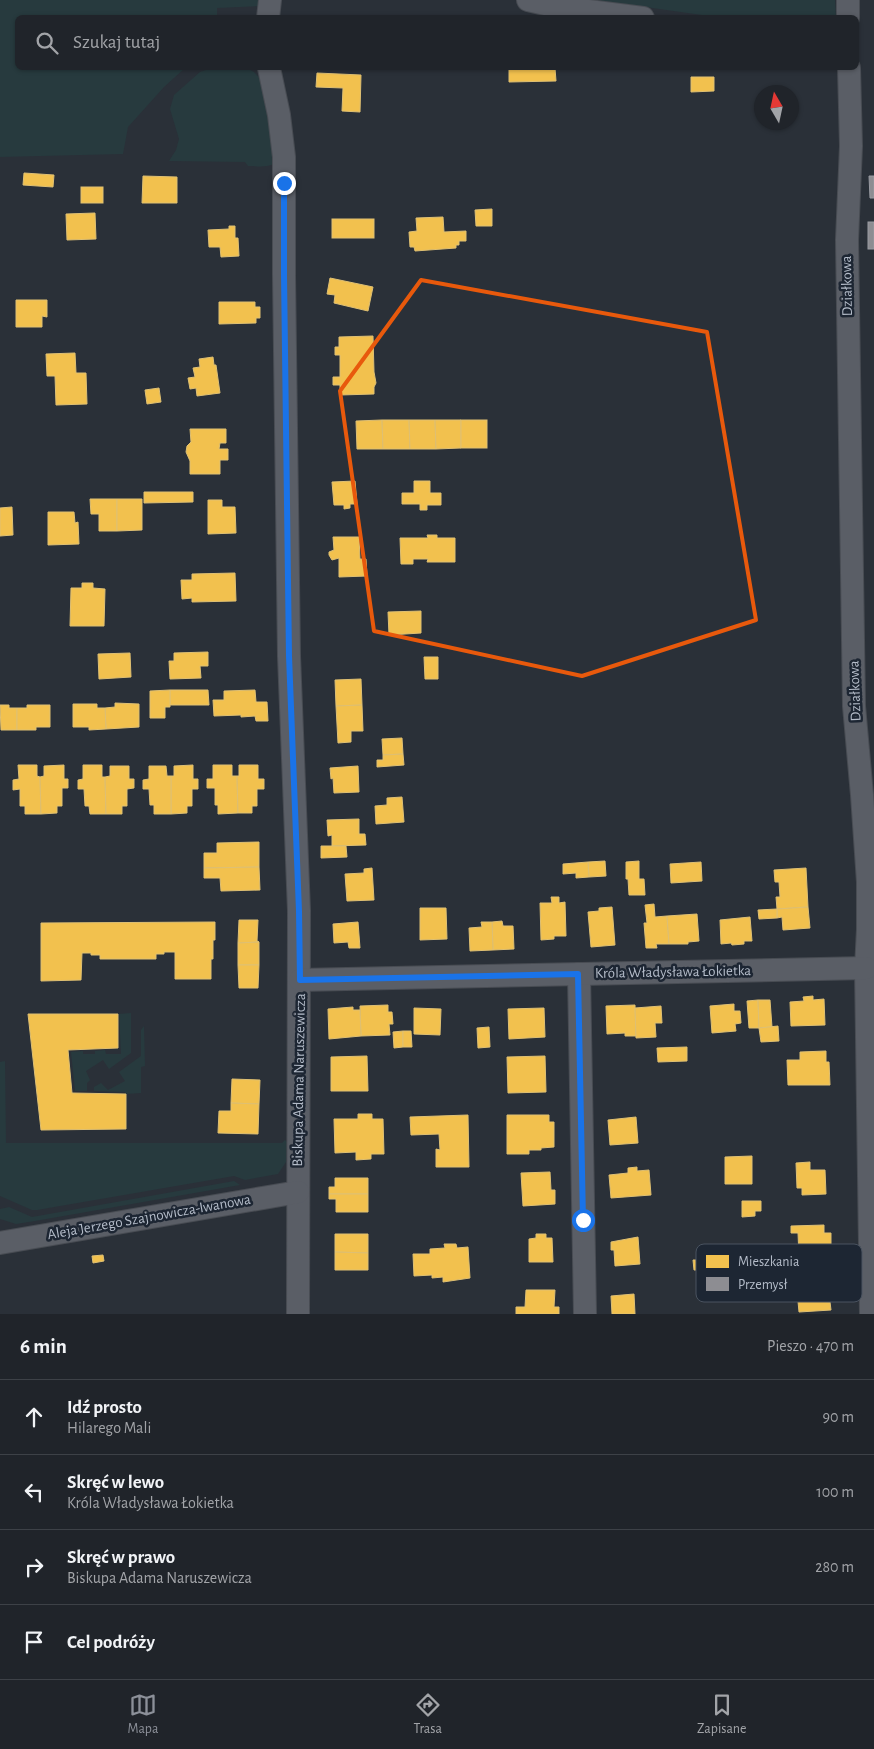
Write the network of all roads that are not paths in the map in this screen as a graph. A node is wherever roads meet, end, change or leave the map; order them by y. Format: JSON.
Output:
{"nodes":[{"id":1,"x":270,"y":0,"type":"edge"},
{"id":2,"x":528,"y":0,"type":"edge"},
{"id":3,"x":848,"y":0,"type":"edge"},
{"id":4,"x":268,"y":15,"type":"edge"},
{"id":5,"x":621,"y":15,"type":"edge"},
{"id":6,"x":848,"y":15,"type":"edge"},
{"id":7,"x":268,"y":70,"type":"edge"},
{"id":8,"x":849,"y":70,"type":"edge"},
{"id":9,"x":866,"y":968,"type":"junction"},
{"id":10,"x":578,"y":974,"type":"junction"},
{"id":11,"x":300,"y":980,"type":"junction"},
{"id":12,"x":298,"y":1192,"type":"junction"},
{"id":13,"x":0,"y":1243,"type":"edge"},
{"id":14,"x":298,"y":1314,"type":"edge"},
{"id":15,"x":585,"y":1314,"type":"edge"},
{"id":16,"x":871,"y":1314,"type":"edge"}],
"edges":[{"from":1,"to":4,"type":"street"},
{"from":2,"to":5,"type":"street"},
{"from":3,"to":6,"type":"street"},
{"from":7,"to":11,"type":"street","name":"Biskupa Adama Naruszewicza"},
{"from":8,"to":9,"type":"street","name":"Działkowa"},
{"from":9,"to":10,"type":"street","name":"Króla Władysława Łokietka"},
{"from":9,"to":16,"type":"street","name":"Działkowa"},
{"from":10,"to":11,"type":"street","name":"Króla Władysława Łokietka"},
{"from":10,"to":15,"type":"street"},
{"from":11,"to":12,"type":"street","name":"Biskupa Adama Naruszewicza"},
{"from":12,"to":13,"type":"street","name":"Aleja Jerzego Szajnowicza-Iwanowa"},
{"from":12,"to":14,"type":"street","name":"Biskupa Adama Naruszewicza"}]}
